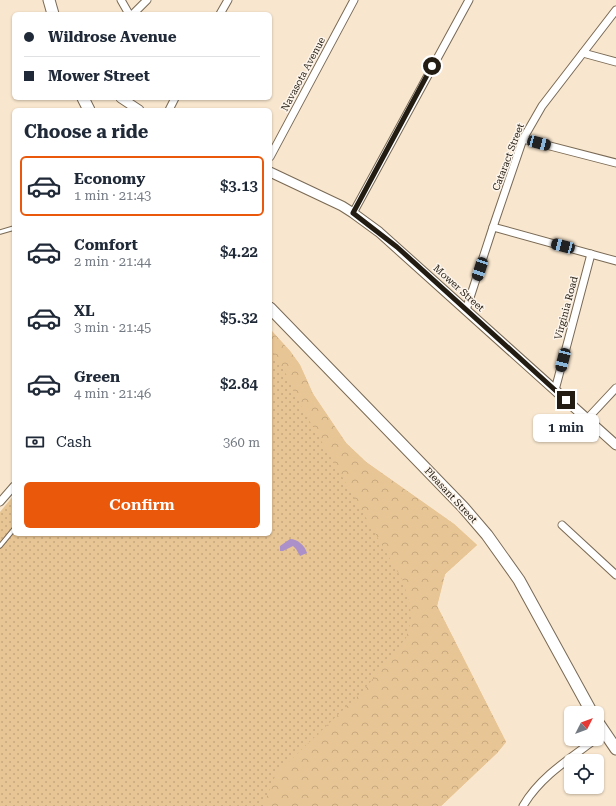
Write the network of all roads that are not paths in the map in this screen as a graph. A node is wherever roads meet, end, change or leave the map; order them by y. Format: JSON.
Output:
{"nodes":[{"id":1,"x":49,"y":0,"type":"edge"},
{"id":2,"x":120,"y":0,"type":"edge"},
{"id":3,"x":147,"y":0,"type":"edge"},
{"id":4,"x":228,"y":0,"type":"edge"},
{"id":5,"x":354,"y":0,"type":"edge"},
{"id":6,"x":469,"y":0,"type":"edge"},
{"id":7,"x":616,"y":10,"type":"edge"},
{"id":8,"x":53,"y":12,"type":"edge"},
{"id":9,"x":128,"y":12,"type":"edge"},
{"id":10,"x":136,"y":12,"type":"edge"},
{"id":11,"x":221,"y":12,"type":"edge"},
{"id":12,"x":583,"y":53,"type":"junction"},
{"id":13,"x":616,"y":62,"type":"edge"},
{"id":14,"x":124,"y":100,"type":"edge"},
{"id":15,"x":136,"y":108,"type":"edge"},
{"id":16,"x":523,"y":139,"type":"junction"},
{"id":17,"x":272,"y":153,"type":"edge"},
{"id":18,"x":616,"y":163,"type":"edge"},
{"id":19,"x":272,"y":173,"type":"edge"},
{"id":20,"x":353,"y":213,"type":"junction"},
{"id":21,"x":493,"y":228,"type":"junction"},
{"id":22,"x":12,"y":229,"type":"edge"},
{"id":23,"x":0,"y":232,"type":"edge"},
{"id":24,"x":591,"y":254,"type":"junction"},
{"id":25,"x":616,"y":261,"type":"edge"},
{"id":26,"x":272,"y":310,"type":"edge"},
{"id":27,"x":466,"y":310,"type":"junction"},
{"id":28,"x":616,"y":388,"type":"edge"},
{"id":29,"x":555,"y":390,"type":"junction"},
{"id":30,"x":587,"y":419,"type":"junction"},
{"id":31,"x":616,"y":445,"type":"edge"},
{"id":32,"x":12,"y":488,"type":"edge"},
{"id":33,"x":0,"y":502,"type":"edge"},
{"id":34,"x":562,"y":525,"type":"dead end"},
{"id":35,"x":12,"y":531,"type":"edge"},
{"id":36,"x":0,"y":546,"type":"edge"},
{"id":37,"x":616,"y":575,"type":"edge"},
{"id":38,"x":588,"y":706,"type":"edge"},
{"id":39,"x":604,"y":741,"type":"edge"},
{"id":40,"x":587,"y":746,"type":"edge"},
{"id":41,"x":616,"y":749,"type":"edge"},
{"id":42,"x":523,"y":806,"type":"edge"}],
"edges":[{"from":1,"to":8,"type":"main road"},
{"from":2,"to":9,"type":"street"},
{"from":3,"to":10,"type":"street"},
{"from":4,"to":11,"type":"street"},
{"from":5,"to":17,"type":"street","name":"Navasota Avenue"},
{"from":6,"to":20,"type":"street"},
{"from":7,"to":12,"type":"street","name":"Cataract Street"},
{"from":12,"to":13,"type":"street"},
{"from":12,"to":16,"type":"street","name":"Cataract Street"},
{"from":14,"to":15,"type":"street"},
{"from":16,"to":18,"type":"street"},
{"from":16,"to":21,"type":"street","name":"Cataract Street"},
{"from":19,"to":20,"type":"street","name":"Mower Street"},
{"from":20,"to":27,"type":"street","name":"Mower Street"},
{"from":21,"to":24,"type":"street"},
{"from":21,"to":27,"type":"street","name":"Cataract Street"},
{"from":22,"to":23,"type":"lane"},
{"from":24,"to":25,"type":"street"},
{"from":24,"to":29,"type":"street","name":"Virginia Road"},
{"from":26,"to":38,"type":"main road","name":"Pleasant Street"},
{"from":27,"to":29,"type":"street","name":"Mower Street"},
{"from":28,"to":30,"type":"street"},
{"from":29,"to":30,"type":"street","name":"Mower Street"},
{"from":30,"to":31,"type":"street","name":"Mower Street"},
{"from":32,"to":33,"type":"street"},
{"from":34,"to":37,"type":"street"},
{"from":35,"to":36,"type":"lane"},
{"from":39,"to":41,"type":"main road"},
{"from":40,"to":42,"type":"street"}]}
